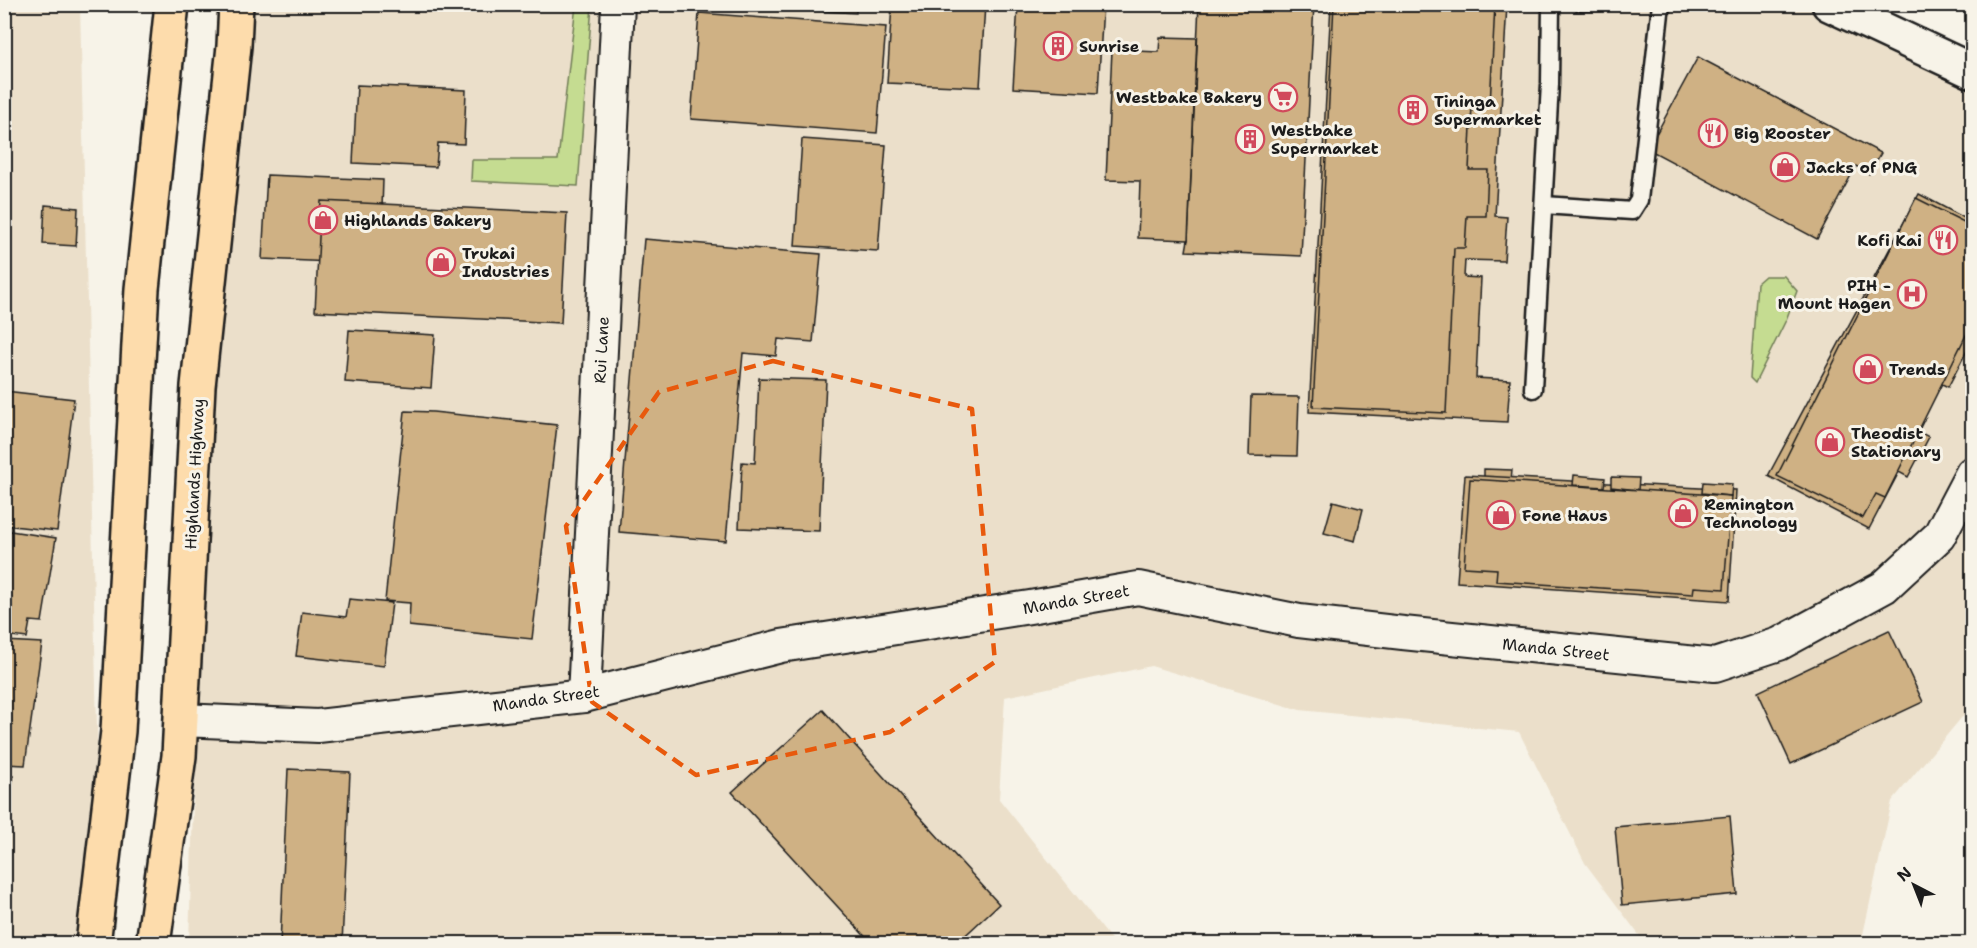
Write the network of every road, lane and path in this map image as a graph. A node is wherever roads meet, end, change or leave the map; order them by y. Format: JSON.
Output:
{"nodes":[{"id":1,"x":172,"y":4,"type":"edge"},
{"id":2,"x":236,"y":4,"type":"edge"},
{"id":3,"x":618,"y":4,"type":"edge"},
{"id":4,"x":1551,"y":4,"type":"edge"},
{"id":5,"x":1661,"y":4,"type":"edge"},
{"id":6,"x":1829,"y":4,"type":"edge"},
{"id":7,"x":1972,"y":71,"type":"edge"},
{"id":8,"x":1544,"y":205,"type":"junction"},
{"id":9,"x":1533,"y":388,"type":"dead end"},
{"id":10,"x":1972,"y":472,"type":"edge"},
{"id":11,"x":584,"y":696,"type":"junction"},
{"id":12,"x":181,"y":720,"type":"junction"},
{"id":13,"x":93,"y":944,"type":"edge"},
{"id":14,"x":153,"y":944,"type":"edge"}],
"edges":[{"from":1,"to":13,"type":"main road"},
{"from":2,"to":12,"type":"main road","name":"Highlands Highway"},
{"from":3,"to":11,"type":"street","name":"Rui Lane"},
{"from":4,"to":8,"type":"lane"},
{"from":5,"to":8,"type":"lane"},
{"from":6,"to":7,"type":"street"},
{"from":8,"to":9,"type":"lane"},
{"from":10,"to":11,"type":"street","name":"Manda Street"},
{"from":11,"to":12,"type":"street","name":"Manda Street"},
{"from":12,"to":14,"type":"main road","name":"Highlands Highway"}]}
